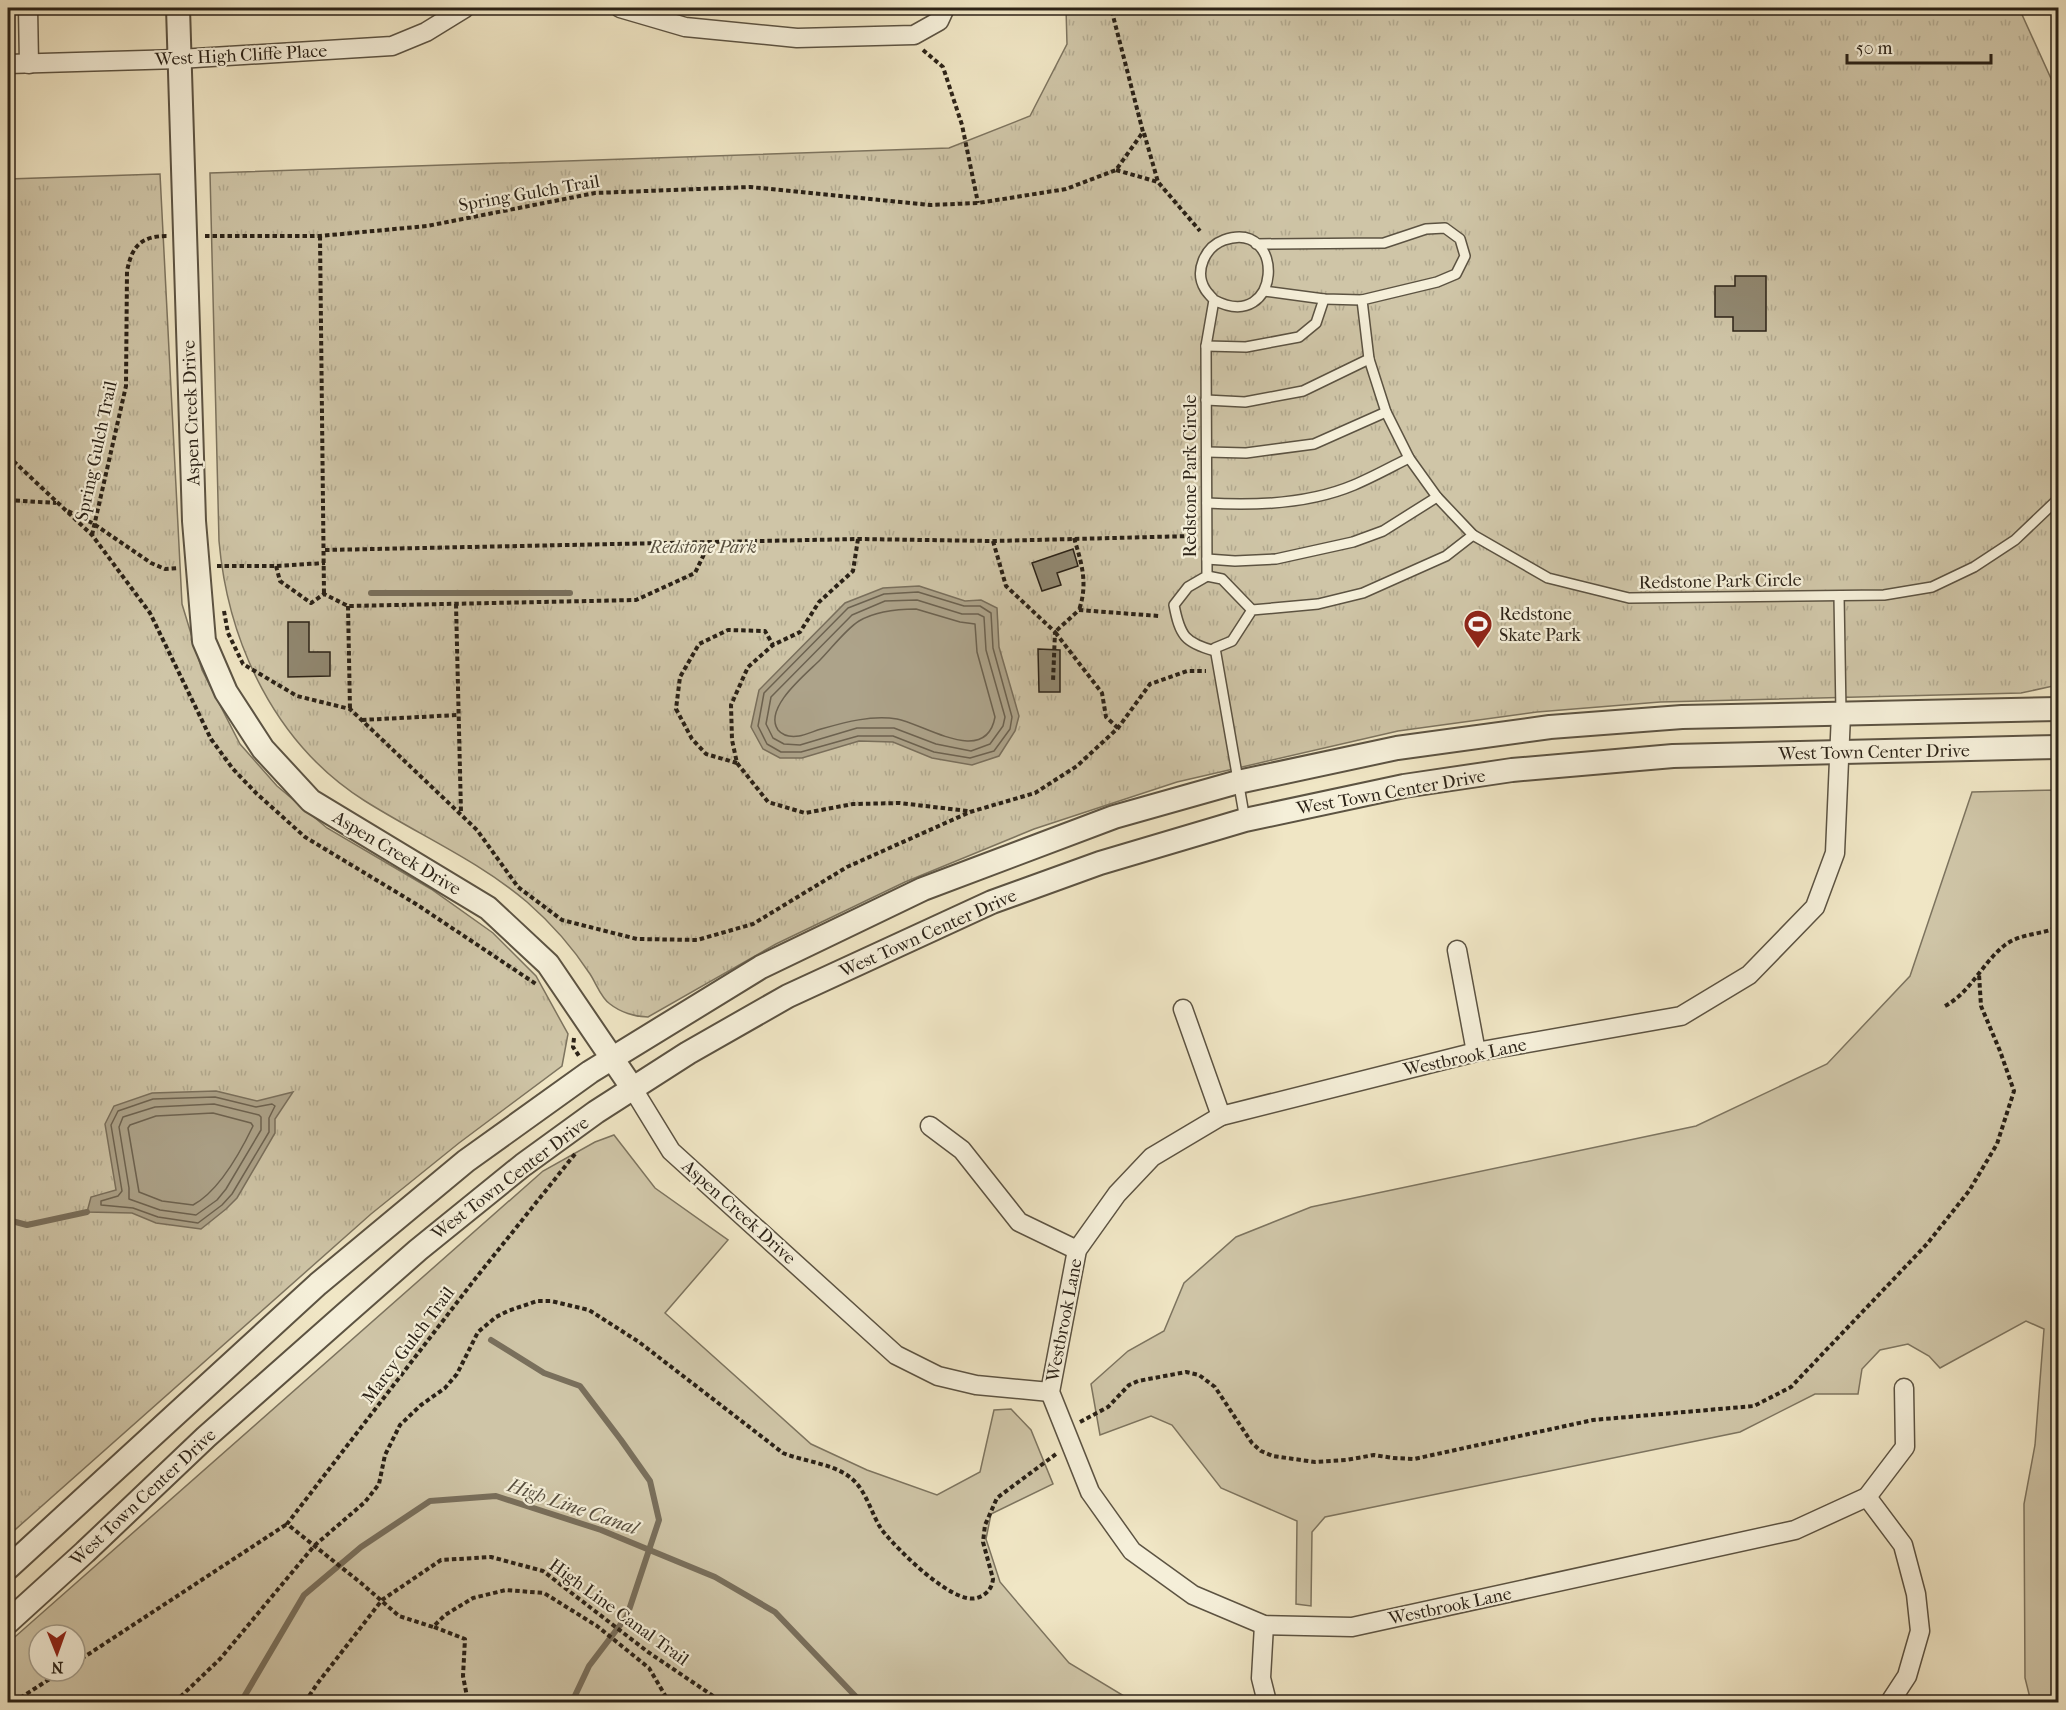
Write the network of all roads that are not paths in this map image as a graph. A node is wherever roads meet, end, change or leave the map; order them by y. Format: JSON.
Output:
{"nodes":[{"id":1,"x":28,"y":8,"type":"edge"},
{"id":2,"x":178,"y":8,"type":"edge"},
{"id":3,"x":465,"y":8,"type":"edge"},
{"id":4,"x":620,"y":8,"type":"edge"},
{"id":5,"x":945,"y":8,"type":"edge"},
{"id":6,"x":179,"y":59,"type":"junction"},
{"id":7,"x":8,"y":64,"type":"edge"},
{"id":8,"x":29,"y":64,"type":"junction"},
{"id":9,"x":1256,"y":244,"type":"junction"},
{"id":10,"x":1264,"y":291,"type":"junction"},
{"id":11,"x":1324,"y":299,"type":"junction"},
{"id":12,"x":1214,"y":300,"type":"junction"},
{"id":13,"x":1362,"y":300,"type":"junction"},
{"id":14,"x":1206,"y":346,"type":"junction"},
{"id":15,"x":1369,"y":359,"type":"junction"},
{"id":16,"x":1206,"y":400,"type":"junction"},
{"id":17,"x":1386,"y":412,"type":"junction"},
{"id":18,"x":1207,"y":452,"type":"junction"},
{"id":19,"x":1409,"y":458,"type":"junction"},
{"id":20,"x":1437,"y":497,"type":"junction"},
{"id":21,"x":2058,"y":498,"type":"edge"},
{"id":22,"x":1207,"y":503,"type":"junction"},
{"id":23,"x":1473,"y":535,"type":"junction"},
{"id":24,"x":1207,"y":559,"type":"junction"},
{"id":25,"x":1207,"y":576,"type":"junction"},
{"id":26,"x":1839,"y":596,"type":"junction"},
{"id":27,"x":1252,"y":610,"type":"junction"},
{"id":28,"x":1215,"y":651,"type":"junction"},
{"id":29,"x":2058,"y":709,"type":"edge"},
{"id":30,"x":1841,"y":714,"type":"junction"},
{"id":31,"x":2058,"y":747,"type":"edge"},
{"id":32,"x":1841,"y":753,"type":"junction"},
{"id":33,"x":1238,"y":782,"type":"junction"},
{"id":34,"x":1245,"y":820,"type":"junction"},
{"id":35,"x":1457,"y":950,"type":"dead end"},
{"id":36,"x":1183,"y":1009,"type":"dead end"},
{"id":37,"x":1476,"y":1052,"type":"junction"},
{"id":38,"x":612,"y":1058,"type":"junction"},
{"id":39,"x":633,"y":1089,"type":"junction"},
{"id":40,"x":1221,"y":1116,"type":"junction"},
{"id":41,"x":930,"y":1126,"type":"dead end"},
{"id":42,"x":1077,"y":1250,"type":"junction"},
{"id":43,"x":1904,"y":1388,"type":"dead end"},
{"id":44,"x":1050,"y":1392,"type":"junction"},
{"id":45,"x":1867,"y":1497,"type":"junction"},
{"id":46,"x":8,"y":1568,"type":"edge"},
{"id":47,"x":9,"y":1616,"type":"edge"},
{"id":48,"x":1264,"y":1625,"type":"junction"},
{"id":49,"x":1268,"y":1702,"type":"edge"},
{"id":50,"x":1890,"y":1702,"type":"edge"}],
"edges":[{"from":1,"to":8,"type":"street"},
{"from":2,"to":6,"type":"street","name":"Aspen Creek Drive"},
{"from":3,"to":6,"type":"street","name":"West High Cliffe Place"},
{"from":4,"to":5,"type":"street"},
{"from":6,"to":8,"type":"street","name":"West High Cliffe Place"},
{"from":6,"to":38,"type":"street","name":"Aspen Creek Drive"},
{"from":7,"to":8,"type":"street","name":"West High Cliffe Place"},
{"from":9,"to":10,"type":"lane"},
{"from":9,"to":12,"type":"lane"},
{"from":9,"to":13,"type":"lane"},
{"from":10,"to":11,"type":"lane"},
{"from":10,"to":12,"type":"lane"},
{"from":11,"to":13,"type":"lane"},
{"from":11,"to":14,"type":"lane"},
{"from":12,"to":14,"type":"lane","name":"Redstone Park Circle"},
{"from":13,"to":15,"type":"lane","name":"Redstone Park Circle"},
{"from":14,"to":16,"type":"lane","name":"Redstone Park Circle"},
{"from":15,"to":16,"type":"lane"},
{"from":15,"to":17,"type":"lane","name":"Redstone Park Circle"},
{"from":16,"to":18,"type":"lane","name":"Redstone Park Circle"},
{"from":17,"to":18,"type":"lane"},
{"from":17,"to":19,"type":"lane","name":"Redstone Park Circle"},
{"from":18,"to":22,"type":"lane","name":"Redstone Park Circle"},
{"from":19,"to":20,"type":"lane","name":"Redstone Park Circle"},
{"from":19,"to":22,"type":"lane"},
{"from":20,"to":23,"type":"lane","name":"Redstone Park Circle"},
{"from":20,"to":24,"type":"lane"},
{"from":21,"to":26,"type":"lane","name":"Redstone Park Circle"},
{"from":22,"to":24,"type":"lane","name":"Redstone Park Circle"},
{"from":23,"to":26,"type":"lane","name":"Redstone Park Circle"},
{"from":23,"to":27,"type":"lane"},
{"from":24,"to":25,"type":"lane","name":"Redstone Park Circle"},
{"from":25,"to":27,"type":"lane"},
{"from":25,"to":28,"type":"lane","name":"Redstone Park Circle"},
{"from":26,"to":30,"type":"lane"},
{"from":27,"to":28,"type":"lane"},
{"from":28,"to":33,"type":"lane"},
{"from":29,"to":30,"type":"street","name":"West Town Center Drive"},
{"from":30,"to":32,"type":"street","name":"Westbrook Lane"},
{"from":30,"to":33,"type":"street","name":"West Town Center Drive"},
{"from":31,"to":32,"type":"street","name":"West Town Center Drive"},
{"from":32,"to":34,"type":"street","name":"West Town Center Drive"},
{"from":32,"to":37,"type":"street","name":"Westbrook Lane"},
{"from":33,"to":34,"type":"lane"},
{"from":33,"to":38,"type":"street","name":"West Town Center Drive"},
{"from":34,"to":39,"type":"street","name":"West Town Center Drive"},
{"from":35,"to":37,"type":"street"},
{"from":36,"to":40,"type":"street"},
{"from":37,"to":40,"type":"street","name":"Westbrook Lane"},
{"from":38,"to":39,"type":"street","name":"Aspen Creek Drive"},
{"from":38,"to":46,"type":"street","name":"West Town Center Drive"},
{"from":39,"to":44,"type":"street","name":"Aspen Creek Drive"},
{"from":39,"to":47,"type":"street","name":"West Town Center Drive"},
{"from":40,"to":42,"type":"street","name":"Westbrook Lane"},
{"from":41,"to":42,"type":"street"},
{"from":42,"to":44,"type":"street","name":"Westbrook Lane"},
{"from":43,"to":45,"type":"street","name":"Westbrook Lane"},
{"from":44,"to":48,"type":"street","name":"Westbrook Lane"},
{"from":45,"to":48,"type":"street","name":"Westbrook Lane"},
{"from":45,"to":50,"type":"street"},
{"from":48,"to":49,"type":"street"}]}
